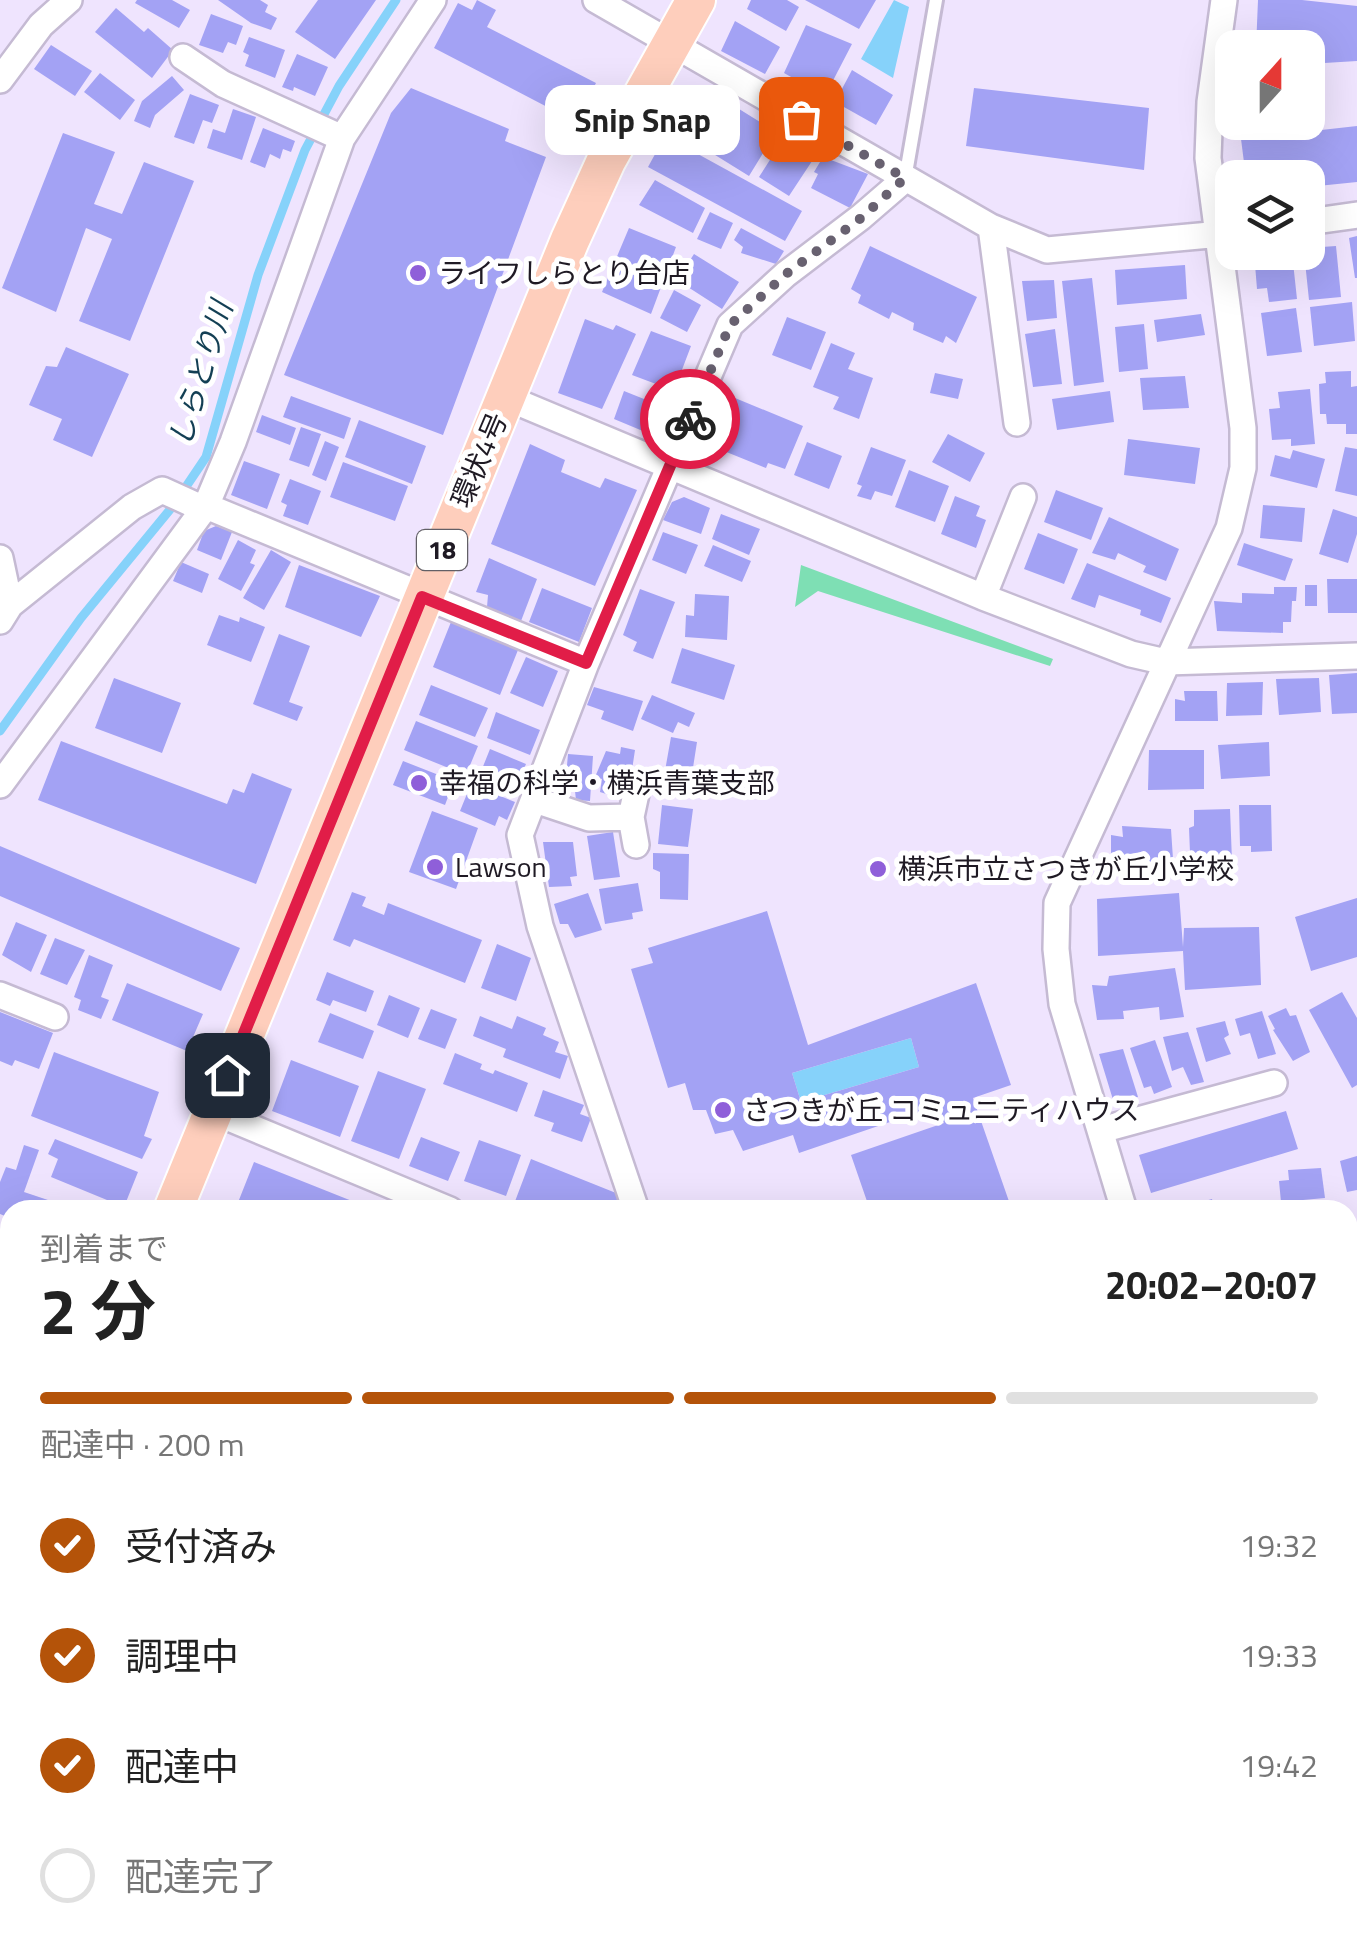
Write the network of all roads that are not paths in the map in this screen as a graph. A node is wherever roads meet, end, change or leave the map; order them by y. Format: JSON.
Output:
{"nodes":[{"id":1,"x":68,"y":0,"type":"edge"},
{"id":2,"x":433,"y":0,"type":"edge"},
{"id":3,"x":596,"y":0,"type":"edge"},
{"id":4,"x":696,"y":0,"type":"edge"},
{"id":5,"x":936,"y":0,"type":"edge"},
{"id":6,"x":1224,"y":0,"type":"edge"},
{"id":7,"x":671,"y":44,"type":"junction"},
{"id":8,"x":183,"y":57,"type":"dead end"},
{"id":9,"x":0,"y":80,"type":"edge"},
{"id":10,"x":342,"y":138,"type":"junction"},
{"id":11,"x":905,"y":178,"type":"junction"},
{"id":12,"x":1215,"y":188,"type":"edge"},
{"id":13,"x":1357,"y":215,"type":"edge"},
{"id":14,"x":1325,"y":220,"type":"edge"},
{"id":15,"x":990,"y":226,"type":"junction"},
{"id":16,"x":1215,"y":235,"type":"edge"},
{"id":17,"x":1229,"y":270,"type":"edge"},
{"id":18,"x":506,"y":397,"type":"junction"},
{"id":19,"x":1017,"y":423,"type":"dead end"},
{"id":20,"x":669,"y":468,"type":"junction"},
{"id":21,"x":1023,"y":497,"type":"dead end"},
{"id":22,"x":201,"y":506,"type":"junction"},
{"id":23,"x":0,"y":558,"type":"edge"},
{"id":24,"x":422,"y":597,"type":"junction"},
{"id":25,"x":983,"y":598,"type":"junction"},
{"id":26,"x":5,"y":613,"type":"edge"},
{"id":27,"x":1357,"y":656,"type":"edge"},
{"id":28,"x":1166,"y":662,"type":"junction"},
{"id":29,"x":586,"y":663,"type":"junction"},
{"id":30,"x":0,"y":785,"type":"edge"},
{"id":31,"x":637,"y":789,"type":"dead end"},
{"id":32,"x":535,"y":800,"type":"junction"},
{"id":33,"x":630,"y":817,"type":"junction"},
{"id":34,"x":636,"y":845,"type":"dead end"},
{"id":35,"x":0,"y":994,"type":"edge"},
{"id":36,"x":55,"y":1017,"type":"dead end"},
{"id":37,"x":1259,"y":1081,"type":"dead end"},
{"id":38,"x":212,"y":1112,"type":"junction"},
{"id":39,"x":1101,"y":1130,"type":"junction"},
{"id":40,"x":177,"y":1200,"type":"edge"},
{"id":41,"x":426,"y":1200,"type":"edge"},
{"id":42,"x":633,"y":1200,"type":"edge"},
{"id":43,"x":1121,"y":1200,"type":"edge"}],
"edges":[{"from":1,"to":9,"type":"street"},
{"from":2,"to":10,"type":"street"},
{"from":3,"to":7,"type":"street"},
{"from":4,"to":7,"type":"main road","name":"環状4号","number":"18"},
{"from":5,"to":11,"type":"lane"},
{"from":6,"to":12,"type":"street"},
{"from":7,"to":11,"type":"street"},
{"from":7,"to":18,"type":"main road","name":"環状4号","number":"18"},
{"from":8,"to":10,"type":"street"},
{"from":10,"to":22,"type":"street"},
{"from":11,"to":15,"type":"street"},
{"from":11,"to":20,"type":"street"},
{"from":13,"to":14,"type":"street"},
{"from":15,"to":16,"type":"street"},
{"from":15,"to":19,"type":"street"},
{"from":17,"to":28,"type":"street"},
{"from":18,"to":20,"type":"street"},
{"from":18,"to":24,"type":"main road","name":"環状4号","number":"18"},
{"from":20,"to":25,"type":"street"},
{"from":20,"to":29,"type":"street"},
{"from":21,"to":25,"type":"street"},
{"from":22,"to":24,"type":"street"},
{"from":22,"to":26,"type":"street"},
{"from":22,"to":30,"type":"street"},
{"from":23,"to":26,"type":"street"},
{"from":24,"to":29,"type":"street"},
{"from":24,"to":38,"type":"main road","name":"環状4号","number":"18"},
{"from":25,"to":28,"type":"street"},
{"from":27,"to":28,"type":"street"},
{"from":28,"to":39,"type":"street"},
{"from":29,"to":32,"type":"street"},
{"from":31,"to":33,"type":"street"},
{"from":32,"to":33,"type":"street"},
{"from":32,"to":42,"type":"street"},
{"from":33,"to":34,"type":"street"},
{"from":35,"to":36,"type":"street"},
{"from":37,"to":39,"type":"street"},
{"from":38,"to":40,"type":"main road","name":"環状4号","number":"18"},
{"from":38,"to":41,"type":"street"},
{"from":39,"to":43,"type":"street"}]}
